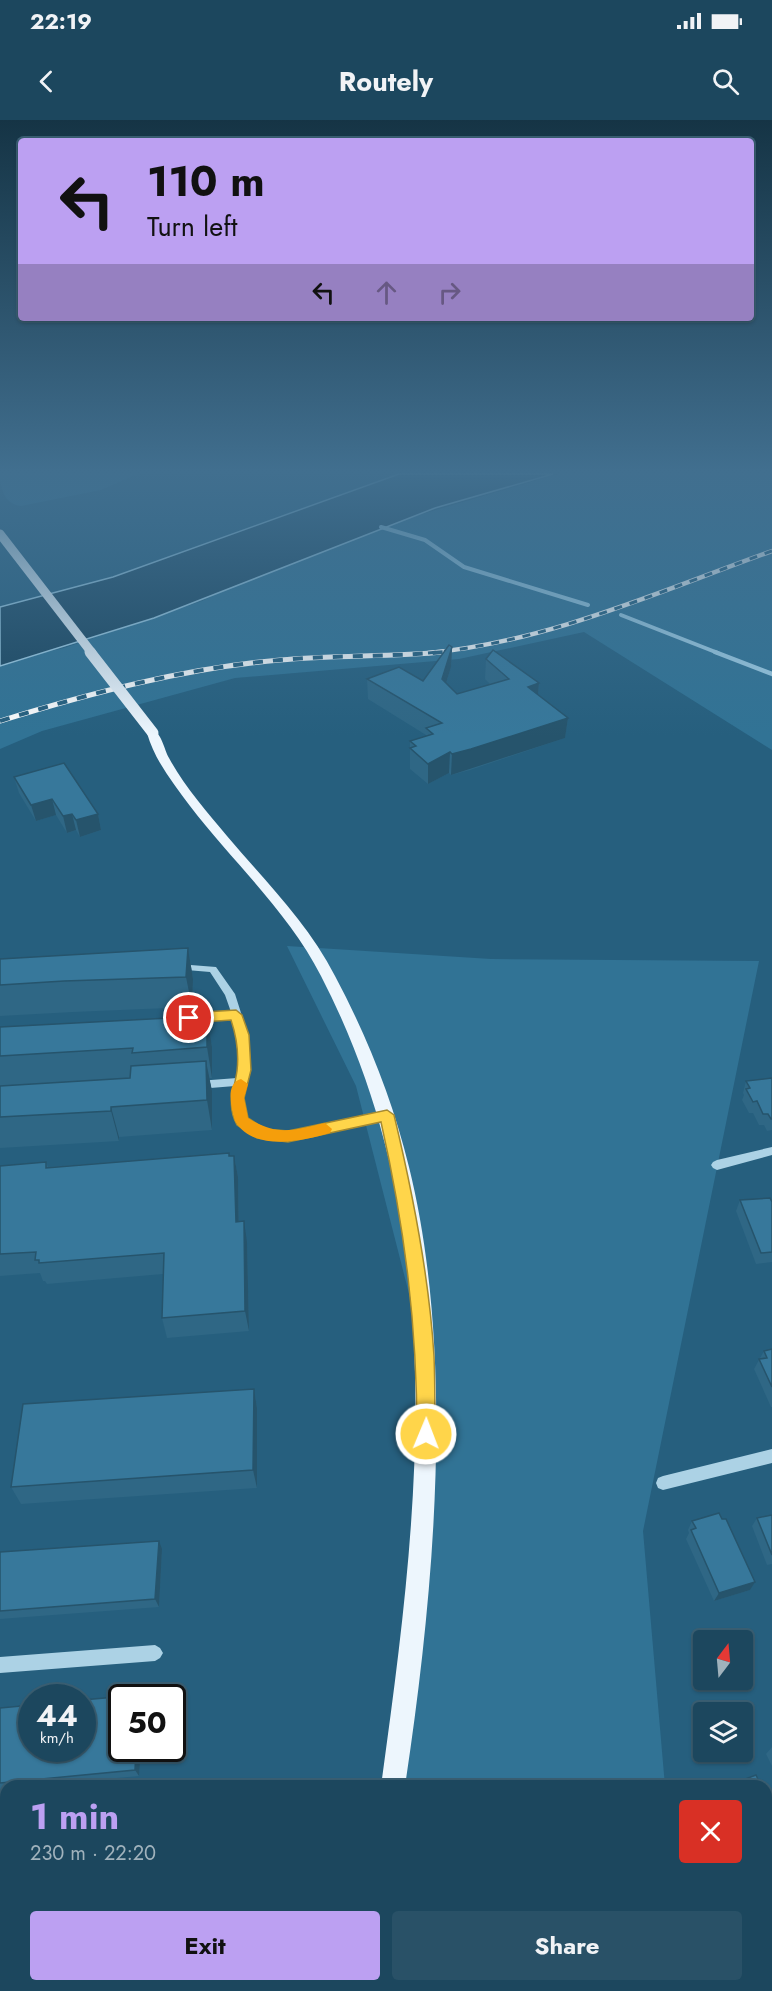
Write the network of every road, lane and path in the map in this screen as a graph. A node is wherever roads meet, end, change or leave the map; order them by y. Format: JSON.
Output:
{"nodes":[{"id":1,"x":21,"y":561,"type":"edge"},
{"id":2,"x":171,"y":967,"type":"edge"},
{"id":3,"x":236,"y":1015,"type":"junction"},
{"id":4,"x":177,"y":1019,"type":"edge"},
{"id":5,"x":241,"y":1082,"type":"junction"},
{"id":6,"x":184,"y":1086,"type":"edge"},
{"id":7,"x":387,"y":1115,"type":"junction"},
{"id":8,"x":772,"y":1151,"type":"edge"},
{"id":9,"x":717,"y":1165,"type":"dead end"},
{"id":10,"x":772,"y":1456,"type":"edge"},
{"id":11,"x":663,"y":1483,"type":"dead end"},
{"id":12,"x":155,"y":1653,"type":"dead end"},
{"id":13,"x":0,"y":1665,"type":"edge"},
{"id":14,"x":394,"y":1780,"type":"edge"}],
"edges":[{"from":1,"to":7,"type":"main road","bridge":true},
{"from":2,"to":3,"type":"street"},
{"from":3,"to":4,"type":"street"},
{"from":3,"to":5,"type":"street"},
{"from":5,"to":6,"type":"street"},
{"from":5,"to":7,"type":"street"},
{"from":7,"to":14,"type":"main road"},
{"from":8,"to":9,"type":"street"},
{"from":10,"to":11,"type":"street"},
{"from":12,"to":13,"type":"street"}]}
